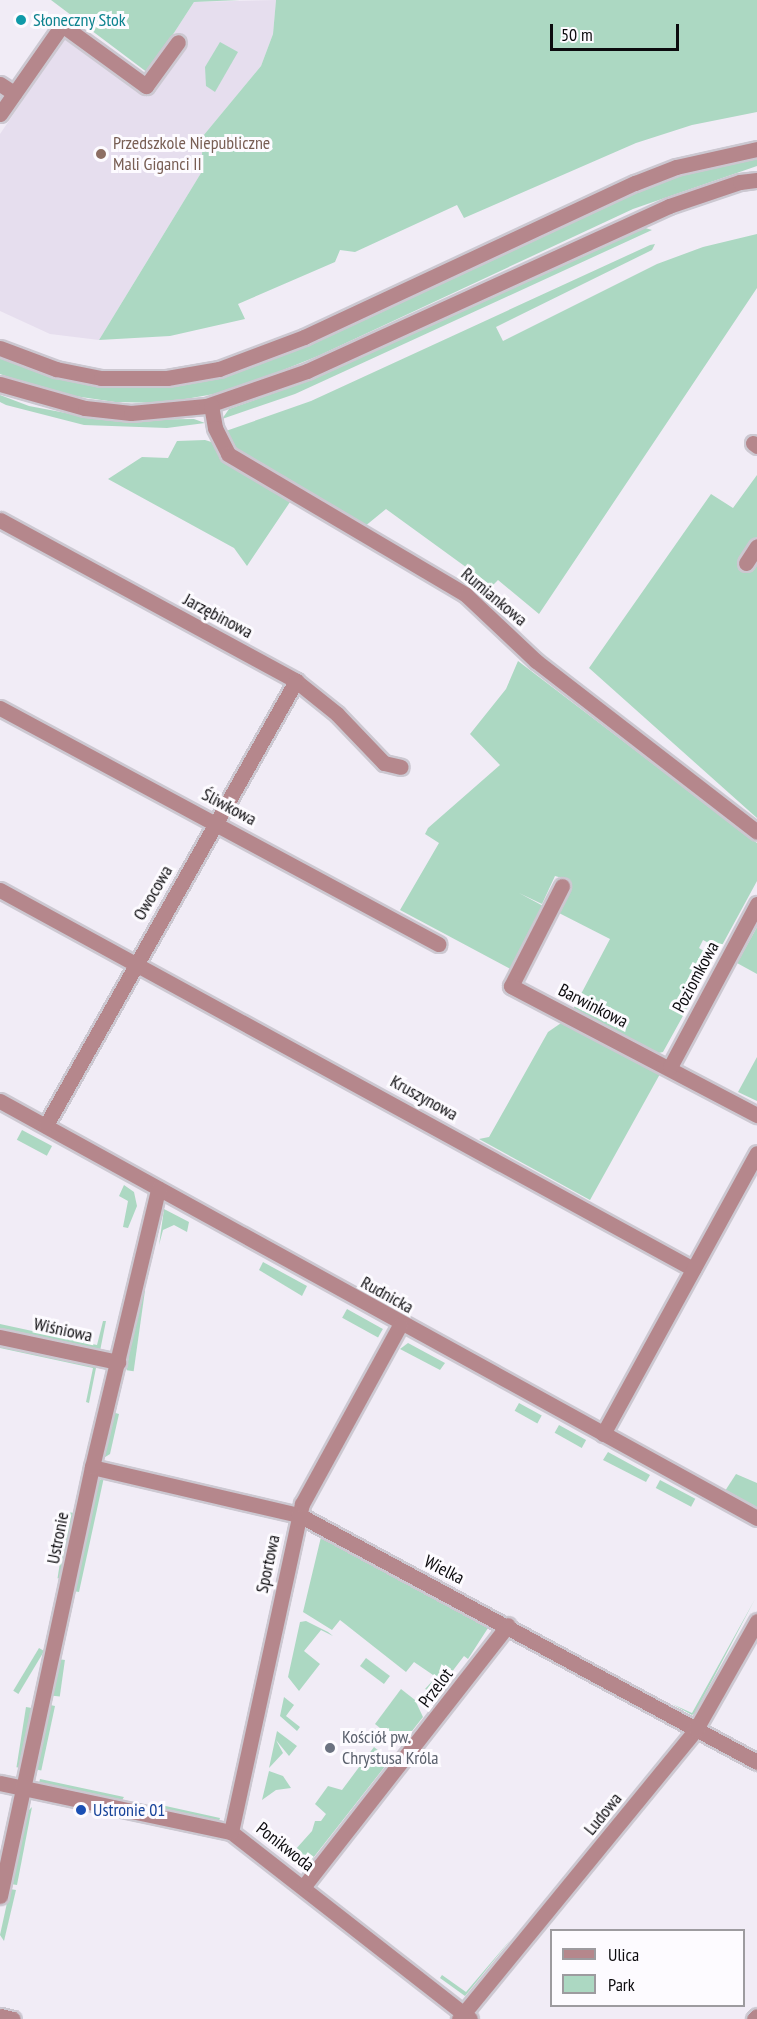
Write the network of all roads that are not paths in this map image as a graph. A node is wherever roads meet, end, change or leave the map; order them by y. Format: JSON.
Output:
{"nodes":[{"id":1,"x":178,"y":42,"type":"dead end"},
{"id":2,"x":0,"y":84,"type":"edge"},
{"id":3,"x":14,"y":93,"type":"junction"},
{"id":4,"x":0,"y":114,"type":"edge"},
{"id":5,"x":757,"y":149,"type":"edge"},
{"id":6,"x":757,"y":180,"type":"edge"},
{"id":7,"x":0,"y":348,"type":"edge"},
{"id":8,"x":0,"y":384,"type":"edge"},
{"id":9,"x":211,"y":405,"type":"junction"},
{"id":10,"x":0,"y":520,"type":"edge"},
{"id":11,"x":757,"y":546,"type":"edge"},
{"id":12,"x":746,"y":563,"type":"dead end"},
{"id":13,"x":296,"y":681,"type":"junction"},
{"id":14,"x":0,"y":708,"type":"edge"},
{"id":15,"x":401,"y":767,"type":"dead end"},
{"id":16,"x":217,"y":822,"type":"junction"},
{"id":17,"x":757,"y":832,"type":"edge"},
{"id":18,"x":562,"y":886,"type":"dead end"},
{"id":19,"x":0,"y":891,"type":"edge"},
{"id":20,"x":757,"y":904,"type":"edge"},
{"id":21,"x":438,"y":944,"type":"dead end"},
{"id":22,"x":135,"y":963,"type":"junction"},
{"id":23,"x":670,"y":1067,"type":"junction"},
{"id":24,"x":0,"y":1101,"type":"edge"},
{"id":25,"x":757,"y":1114,"type":"edge"},
{"id":26,"x":46,"y":1125,"type":"junction"},
{"id":27,"x":757,"y":1153,"type":"edge"},
{"id":28,"x":158,"y":1189,"type":"junction"},
{"id":29,"x":693,"y":1269,"type":"junction"},
{"id":30,"x":400,"y":1325,"type":"junction"},
{"id":31,"x":0,"y":1337,"type":"edge"},
{"id":32,"x":118,"y":1362,"type":"junction"},
{"id":33,"x":603,"y":1434,"type":"junction"},
{"id":34,"x":92,"y":1467,"type":"junction"},
{"id":35,"x":298,"y":1515,"type":"junction"},
{"id":36,"x":757,"y":1518,"type":"edge"},
{"id":37,"x":757,"y":1621,"type":"edge"},
{"id":38,"x":508,"y":1625,"type":"junction"},
{"id":39,"x":696,"y":1729,"type":"junction"},
{"id":40,"x":757,"y":1762,"type":"edge"},
{"id":41,"x":0,"y":1783,"type":"edge"},
{"id":42,"x":22,"y":1788,"type":"junction"},
{"id":43,"x":231,"y":1832,"type":"junction"},
{"id":44,"x":304,"y":1886,"type":"junction"},
{"id":45,"x":0,"y":1896,"type":"edge"},
{"id":46,"x":0,"y":2016,"type":"edge"},
{"id":47,"x":464,"y":2017,"type":"edge"},
{"id":48,"x":14,"y":2019,"type":"edge"}],
"edges":[{"from":1,"to":3,"type":"street"},
{"from":2,"to":3,"type":"street"},
{"from":3,"to":4,"type":"street"},
{"from":5,"to":7,"type":"street"},
{"from":6,"to":9,"type":"street"},
{"from":8,"to":9,"type":"street"},
{"from":9,"to":17,"type":"street","name":"Rumiankowa"},
{"from":10,"to":13,"type":"street","name":"Jarzębinowa"},
{"from":11,"to":12,"type":"street"},
{"from":13,"to":15,"type":"street","name":"Jarzębinowa"},
{"from":13,"to":16,"type":"street","name":"Owocowa"},
{"from":14,"to":16,"type":"street","name":"Śliwkowa"},
{"from":16,"to":21,"type":"street","name":"Śliwkowa"},
{"from":16,"to":22,"type":"street","name":"Owocowa"},
{"from":18,"to":23,"type":"street","name":"Barwinkowa"},
{"from":19,"to":22,"type":"street"},
{"from":20,"to":23,"type":"street","name":"Poziomkowa"},
{"from":22,"to":26,"type":"street","name":"Owocowa"},
{"from":22,"to":29,"type":"street","name":"Kruszynowa"},
{"from":23,"to":25,"type":"street","name":"Barwinkowa"},
{"from":24,"to":26,"type":"street","name":"Rudnicka"},
{"from":26,"to":28,"type":"street","name":"Rudnicka"},
{"from":27,"to":29,"type":"street"},
{"from":28,"to":30,"type":"street","name":"Rudnicka"},
{"from":28,"to":32,"type":"street","name":"Ustronie"},
{"from":29,"to":33,"type":"street"},
{"from":30,"to":33,"type":"street","name":"Rudnicka"},
{"from":30,"to":35,"type":"street","name":"Sportowa"},
{"from":31,"to":32,"type":"street","name":"Wiśniowa"},
{"from":32,"to":34,"type":"street","name":"Ustronie"},
{"from":33,"to":36,"type":"street","name":"Rudnicka"},
{"from":34,"to":35,"type":"street","name":"Wielka"},
{"from":34,"to":42,"type":"street","name":"Ustronie"},
{"from":35,"to":38,"type":"street","name":"Wielka"},
{"from":35,"to":43,"type":"street","name":"Sportowa"},
{"from":37,"to":39,"type":"street","name":"Ludowa"},
{"from":38,"to":39,"type":"street","name":"Wielka"},
{"from":38,"to":44,"type":"street","name":"Przelot"},
{"from":39,"to":40,"type":"street","name":"Wielka"},
{"from":39,"to":47,"type":"street","name":"Ludowa"},
{"from":41,"to":42,"type":"street","name":"Ponikwoda"},
{"from":42,"to":43,"type":"street","name":"Ponikwoda"},
{"from":42,"to":45,"type":"street","name":"Ustronie"},
{"from":43,"to":44,"type":"street","name":"Ponikwoda"},
{"from":44,"to":47,"type":"street","name":"Ponikwoda"},
{"from":46,"to":48,"type":"street"}]}
